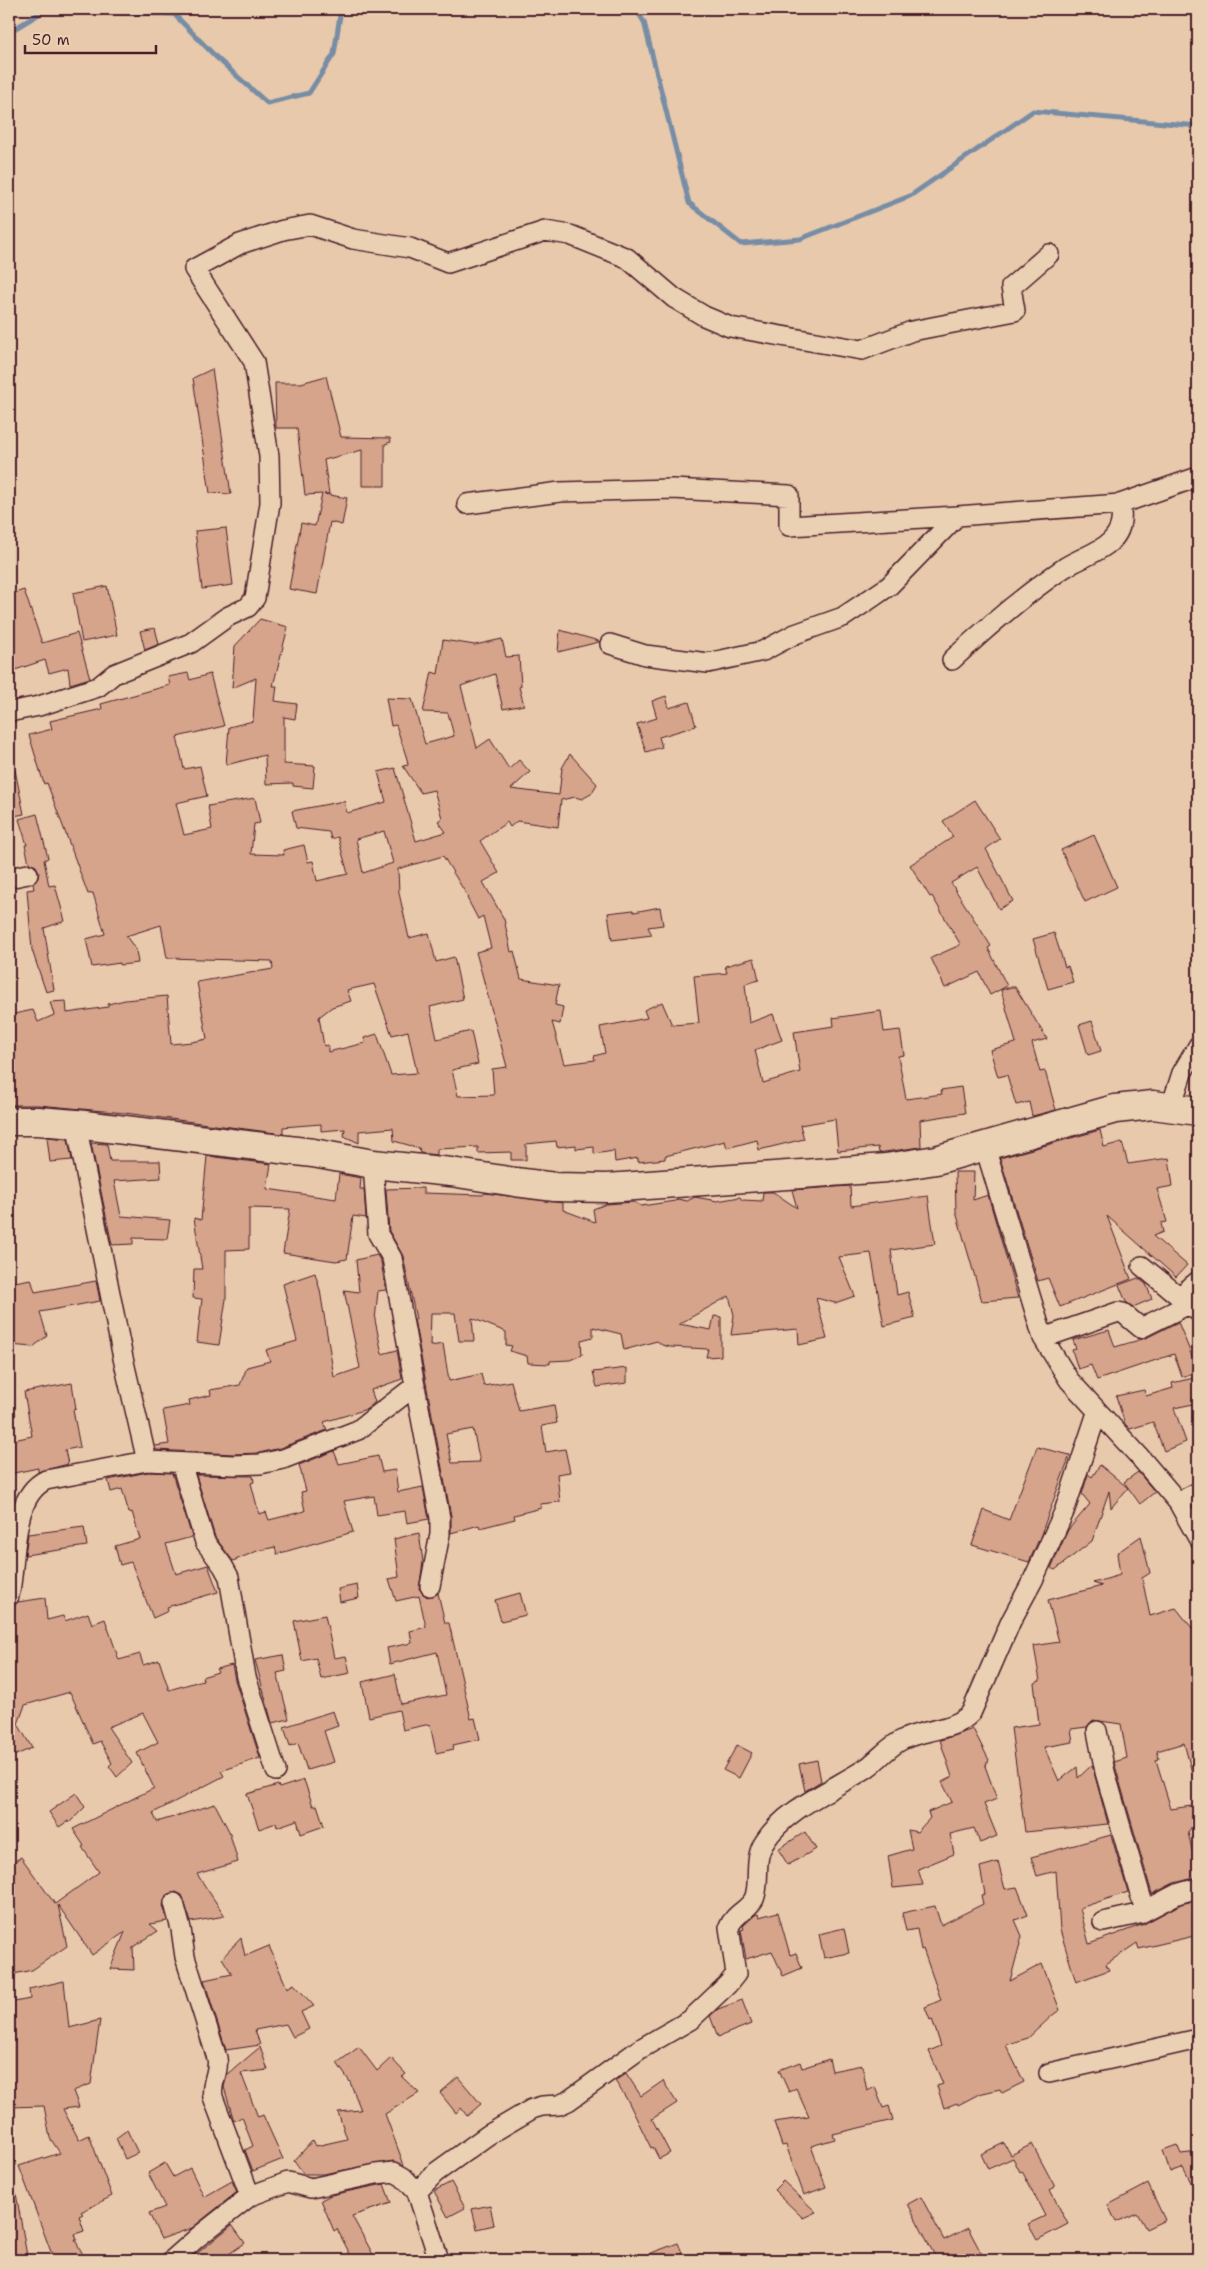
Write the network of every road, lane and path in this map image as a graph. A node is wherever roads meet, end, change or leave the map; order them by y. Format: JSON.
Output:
{"nodes":[{"id":1,"x":1049,"y":254,"type":"dead end"},
{"id":2,"x":1198,"y":477,"type":"edge"},
{"id":3,"x":467,"y":504,"type":"dead end"},
{"id":4,"x":1120,"y":504,"type":"junction"},
{"id":5,"x":957,"y":516,"type":"junction"},
{"id":6,"x":610,"y":644,"type":"dead end"},
{"id":7,"x":952,"y":660,"type":"dead end"},
{"id":8,"x":9,"y":712,"type":"edge"},
{"id":9,"x":28,"y":874,"type":"dead end"},
{"id":10,"x":9,"y":878,"type":"edge"},
{"id":11,"x":1198,"y":1046,"type":"edge"},
{"id":12,"x":1172,"y":1106,"type":"junction"},
{"id":13,"x":1198,"y":1111,"type":"edge"},
{"id":14,"x":9,"y":1121,"type":"edge"},
{"id":15,"x":76,"y":1124,"type":"junction"},
{"id":16,"x":986,"y":1147,"type":"junction"},
{"id":17,"x":373,"y":1164,"type":"junction"},
{"id":18,"x":1142,"y":1266,"type":"dead end"},
{"id":19,"x":1198,"y":1281,"type":"edge"},
{"id":20,"x":1189,"y":1304,"type":"edge"},
{"id":21,"x":1043,"y":1338,"type":"junction"},
{"id":22,"x":415,"y":1386,"type":"junction"},
{"id":23,"x":1098,"y":1413,"type":"junction"},
{"id":24,"x":147,"y":1461,"type":"junction"},
{"id":25,"x":181,"y":1463,"type":"junction"},
{"id":26,"x":1198,"y":1492,"type":"edge"},
{"id":27,"x":1178,"y":1502,"type":"junction"},
{"id":28,"x":1198,"y":1538,"type":"edge"},
{"id":29,"x":430,"y":1586,"type":"dead end"},
{"id":30,"x":9,"y":1596,"type":"edge"},
{"id":31,"x":1097,"y":1731,"type":"dead end"},
{"id":32,"x":276,"y":1770,"type":"dead end"},
{"id":33,"x":1198,"y":1888,"type":"edge"},
{"id":34,"x":174,"y":1902,"type":"dead end"},
{"id":35,"x":1145,"y":1911,"type":"junction"},
{"id":36,"x":1104,"y":1922,"type":"dead end"},
{"id":37,"x":1198,"y":2040,"type":"edge"},
{"id":38,"x":1050,"y":2073,"type":"dead end"},
{"id":39,"x":417,"y":2192,"type":"junction"},
{"id":40,"x":250,"y":2196,"type":"junction"},
{"id":41,"x":172,"y":2260,"type":"edge"},
{"id":42,"x":439,"y":2260,"type":"edge"}],
"edges":[{"from":1,"to":8,"type":"street"},
{"from":2,"to":4,"type":"street"},
{"from":3,"to":5,"type":"street"},
{"from":4,"to":5,"type":"street"},
{"from":4,"to":7,"type":"street"},
{"from":5,"to":6,"type":"street"},
{"from":9,"to":10,"type":"street"},
{"from":11,"to":12,"type":"street"},
{"from":12,"to":13,"type":"main road"},
{"from":12,"to":16,"type":"main road"},
{"from":14,"to":15,"type":"main road"},
{"from":15,"to":17,"type":"main road"},
{"from":15,"to":24,"type":"street"},
{"from":16,"to":17,"type":"main road"},
{"from":16,"to":21,"type":"street"},
{"from":17,"to":22,"type":"street"},
{"from":18,"to":20,"type":"street"},
{"from":19,"to":20,"type":"street"},
{"from":20,"to":21,"type":"street"},
{"from":21,"to":23,"type":"street"},
{"from":22,"to":25,"type":"street"},
{"from":22,"to":29,"type":"street"},
{"from":23,"to":27,"type":"street"},
{"from":23,"to":39,"type":"street"},
{"from":24,"to":25,"type":"street"},
{"from":24,"to":30,"type":"street"},
{"from":25,"to":32,"type":"street"},
{"from":26,"to":27,"type":"street"},
{"from":27,"to":28,"type":"street"},
{"from":31,"to":35,"type":"street"},
{"from":33,"to":35,"type":"street"},
{"from":34,"to":40,"type":"street"},
{"from":35,"to":36,"type":"street"},
{"from":37,"to":38,"type":"street"},
{"from":39,"to":40,"type":"street"},
{"from":39,"to":42,"type":"street"},
{"from":40,"to":41,"type":"street"}]}
